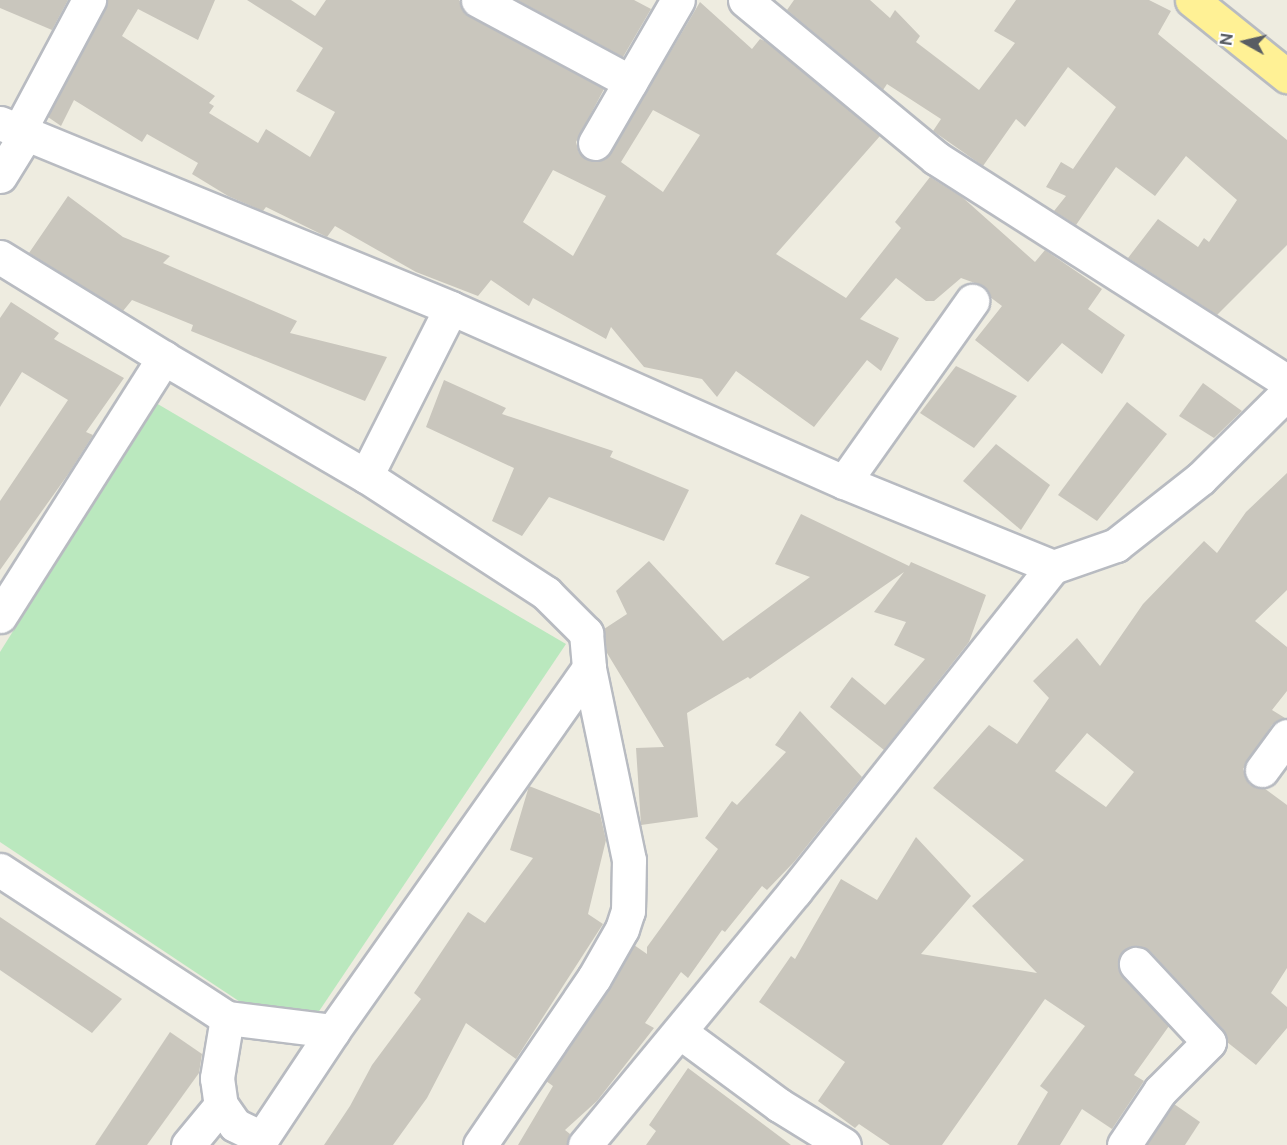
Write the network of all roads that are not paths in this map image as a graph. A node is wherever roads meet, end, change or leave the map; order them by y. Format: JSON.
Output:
{"nodes":[{"id":1,"x":89,"y":0,"type":"edge"},
{"id":2,"x":478,"y":0,"type":"edge"},
{"id":3,"x":678,"y":0,"type":"edge"},
{"id":4,"x":745,"y":0,"type":"edge"},
{"id":5,"x":1192,"y":0,"type":"edge"},
{"id":6,"x":1287,"y":76,"type":"edge"},
{"id":7,"x":630,"y":82,"type":"junction"},
{"id":8,"x":15,"y":129,"type":"edge"},
{"id":9,"x":595,"y":142,"type":"dead end"},
{"id":10,"x":0,"y":176,"type":"edge"},
{"id":11,"x":2,"y":264,"type":"edge"},
{"id":12,"x":972,"y":301,"type":"dead end"},
{"id":13,"x":451,"y":308,"type":"junction"},
{"id":14,"x":164,"y":358,"type":"junction"},
{"id":15,"x":1287,"y":382,"type":"edge"},
{"id":16,"x":1287,"y":393,"type":"edge"},
{"id":17,"x":366,"y":477,"type":"junction"},
{"id":18,"x":843,"y":482,"type":"junction"},
{"id":19,"x":1053,"y":567,"type":"junction"},
{"id":20,"x":0,"y":616,"type":"edge"},
{"id":21,"x":589,"y":668,"type":"junction"},
{"id":22,"x":1287,"y":736,"type":"edge"},
{"id":23,"x":1262,"y":770,"type":"dead end"},
{"id":24,"x":0,"y":870,"type":"edge"},
{"id":25,"x":1136,"y":964,"type":"dead end"},
{"id":26,"x":227,"y":1018,"type":"junction"},
{"id":27,"x":333,"y":1031,"type":"junction"},
{"id":28,"x":680,"y":1032,"type":"junction"},
{"id":29,"x":220,"y":1105,"type":"junction"},
{"id":30,"x":267,"y":1141,"type":"edge"},
{"id":31,"x":188,"y":1145,"type":"edge"},
{"id":32,"x":480,"y":1145,"type":"edge"},
{"id":33,"x":585,"y":1145,"type":"edge"},
{"id":34,"x":844,"y":1145,"type":"edge"},
{"id":35,"x":1124,"y":1145,"type":"edge"}],
"edges":[{"from":1,"to":8,"type":"street"},
{"from":2,"to":7,"type":"street"},
{"from":3,"to":7,"type":"street"},
{"from":4,"to":15,"type":"street"},
{"from":5,"to":6,"type":"highway"},
{"from":7,"to":9,"type":"street"},
{"from":8,"to":10,"type":"street"},
{"from":8,"to":13,"type":"street"},
{"from":11,"to":14,"type":"street"},
{"from":12,"to":18,"type":"street"},
{"from":13,"to":17,"type":"street"},
{"from":13,"to":18,"type":"street"},
{"from":14,"to":17,"type":"street"},
{"from":14,"to":20,"type":"street"},
{"from":16,"to":19,"type":"street"},
{"from":17,"to":21,"type":"street"},
{"from":18,"to":19,"type":"street"},
{"from":19,"to":28,"type":"street"},
{"from":21,"to":27,"type":"street"},
{"from":21,"to":32,"type":"street"},
{"from":22,"to":23,"type":"street"},
{"from":24,"to":26,"type":"street"},
{"from":25,"to":35,"type":"street"},
{"from":26,"to":27,"type":"street"},
{"from":26,"to":29,"type":"street"},
{"from":27,"to":30,"type":"street"},
{"from":28,"to":33,"type":"street"},
{"from":28,"to":34,"type":"street"},
{"from":29,"to":30,"type":"street"},
{"from":29,"to":31,"type":"street"}]}
